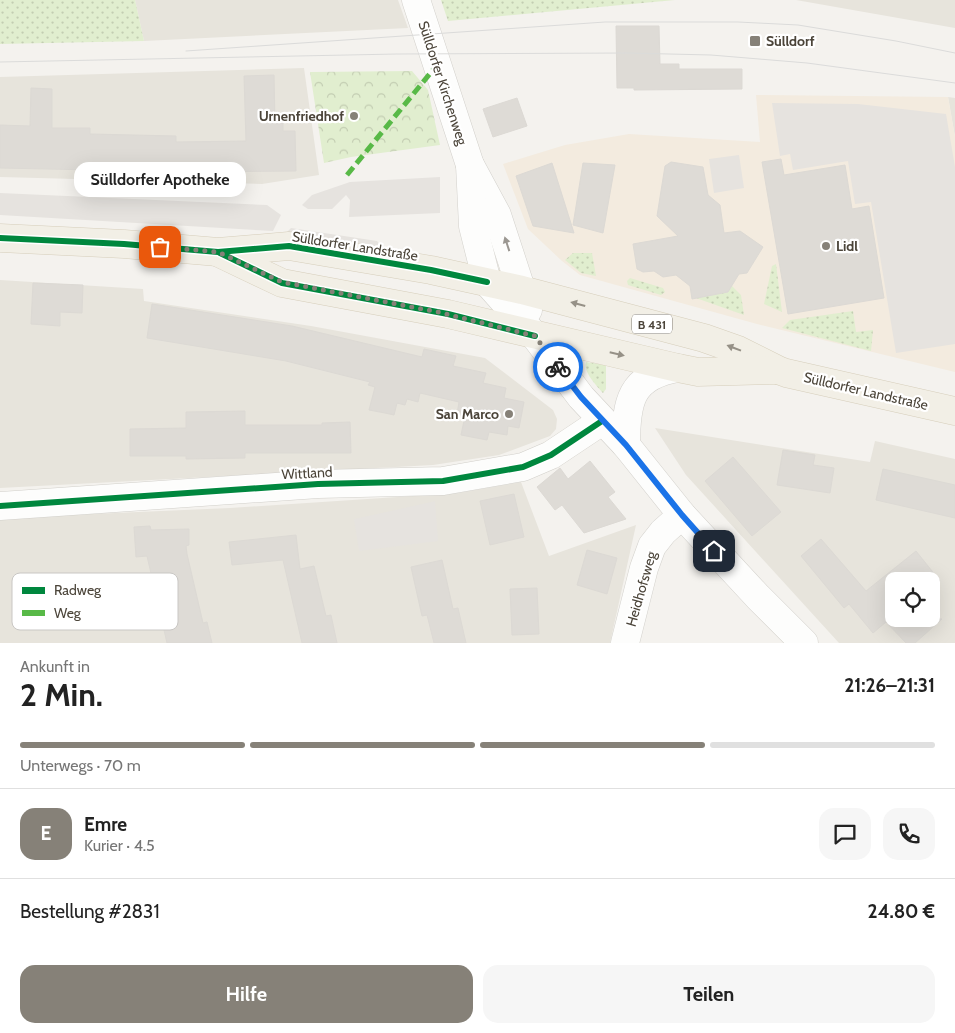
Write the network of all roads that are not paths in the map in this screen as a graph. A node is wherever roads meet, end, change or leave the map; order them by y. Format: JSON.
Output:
{"nodes":[{"id":1,"x":416,"y":0,"type":"edge"},
{"id":2,"x":470,"y":165,"type":"junction"},
{"id":3,"x":0,"y":238,"type":"edge"},
{"id":4,"x":218,"y":252,"type":"junction"},
{"id":5,"x":488,"y":282,"type":"junction"},
{"id":6,"x":522,"y":290,"type":"junction"},
{"id":7,"x":535,"y":336,"type":"junction"},
{"id":8,"x":678,"y":368,"type":"junction"},
{"id":9,"x":778,"y":370,"type":"junction"},
{"id":10,"x":955,"y":411,"type":"edge"},
{"id":11,"x":602,"y":421,"type":"junction"},
{"id":12,"x":626,"y":445,"type":"junction"},
{"id":13,"x":0,"y":506,"type":"edge"},
{"id":14,"x":682,"y":515,"type":"junction"},
{"id":15,"x":625,"y":643,"type":"edge"},
{"id":16,"x":804,"y":643,"type":"edge"}],
"edges":[{"from":1,"to":2,"type":"street","name":"Sülldorfer Kirchenweg"},
{"from":2,"to":5,"type":"street","name":"Sülldorfer Kirchenweg"},
{"from":6,"to":2,"type":"street","name":"Sülldorfer Kirchenweg","one_way":true},
{"from":3,"to":4,"type":"main road","name":"Sülldorfer Landstraße","number":"B 431"},
{"from":4,"to":5,"type":"main road","name":"Sülldorfer Landstraße","number":"B 431"},
{"from":4,"to":7,"type":"main road","name":"Sülldorfer Landstraße","number":"B 431"},
{"from":5,"to":6,"type":"main road","name":"Sülldorfer Landstraße","number":"B 431"},
{"from":5,"to":7,"type":"street","name":"Sülldorfer Kirchenweg"},
{"from":6,"to":7,"type":"street","name":"Sülldorfer Kirchenweg"},
{"from":9,"to":6,"type":"main road","name":"Sülldorfer Landstraße","number":"B 431","one_way":true},
{"from":7,"to":8,"type":"main road","name":"Sülldorfer Landstraße","number":"B 431","one_way":true},
{"from":7,"to":11,"type":"street","name":"Sülldorfer Kirchenweg"},
{"from":8,"to":9,"type":"main road","name":"Sülldorfer Landstraße","number":"B 431"},
{"from":8,"to":12,"type":"street"},
{"from":9,"to":10,"type":"main road","name":"Sülldorfer Landstraße","number":"B 431"},
{"from":11,"to":12,"type":"street","name":"Sülldorfer Kirchenweg"},
{"from":11,"to":13,"type":"street","name":"Wittland"},
{"from":12,"to":14,"type":"street","name":"Sülldorfer Kirchenweg"},
{"from":14,"to":15,"type":"street","name":"Heidhofsweg"},
{"from":14,"to":16,"type":"street","name":"Sülldorfer Kirchenweg"}]}
